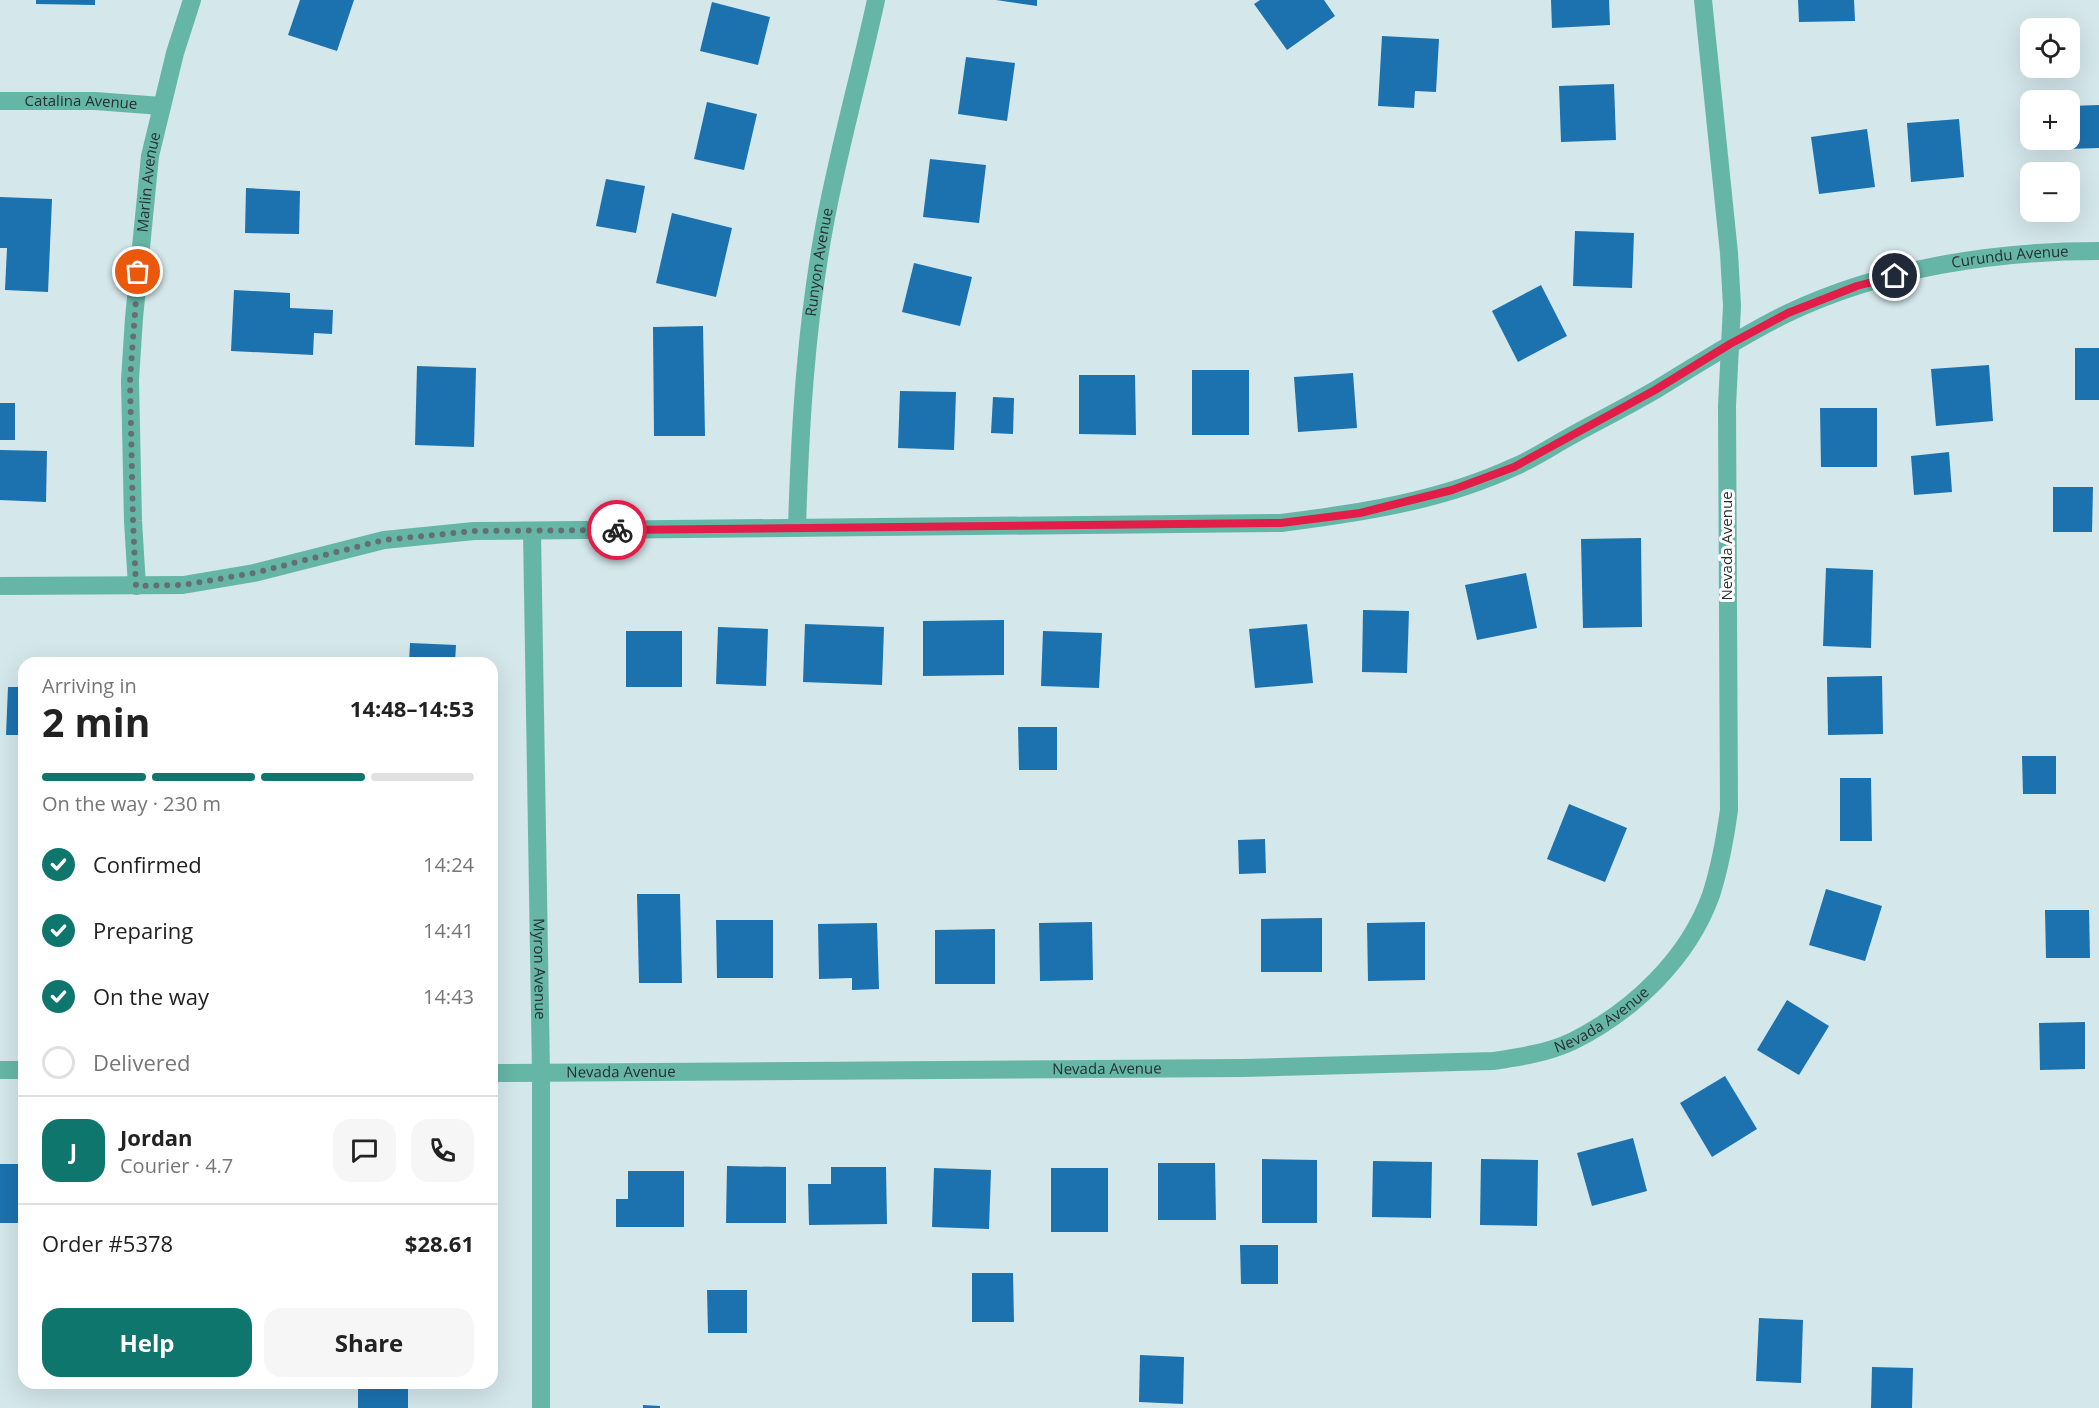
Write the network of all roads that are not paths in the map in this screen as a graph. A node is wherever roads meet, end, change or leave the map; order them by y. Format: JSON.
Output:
{"nodes":[{"id":1,"x":192,"y":0,"type":"edge"},
{"id":2,"x":876,"y":0,"type":"edge"},
{"id":3,"x":1703,"y":0,"type":"edge"},
{"id":4,"x":0,"y":101,"type":"edge"},
{"id":5,"x":160,"y":106,"type":"junction"},
{"id":6,"x":2099,"y":251,"type":"edge"},
{"id":7,"x":1730,"y":344,"type":"junction"},
{"id":8,"x":797,"y":528,"type":"junction"},
{"id":9,"x":532,"y":531,"type":"junction"},
{"id":10,"x":0,"y":586,"type":"edge"},
{"id":11,"x":136,"y":586,"type":"junction"},
{"id":12,"x":0,"y":1070,"type":"edge"},
{"id":13,"x":18,"y":1070,"type":"edge"},
{"id":14,"x":498,"y":1073,"type":"edge"},
{"id":15,"x":541,"y":1073,"type":"junction"},
{"id":16,"x":541,"y":1408,"type":"edge"}],
"edges":[{"from":1,"to":5,"type":"street","name":"Marlin Avenue"},
{"from":2,"to":8,"type":"street","name":"Runyon Avenue"},
{"from":3,"to":7,"type":"street","name":"Nevada Avenue"},
{"from":4,"to":5,"type":"street","name":"Catalina Avenue"},
{"from":5,"to":11,"type":"street","name":"Marlin Avenue"},
{"from":6,"to":7,"type":"street","name":"Curundu Avenue"},
{"from":7,"to":8,"type":"street","name":"Curundu Avenue"},
{"from":7,"to":15,"type":"street","name":"Nevada Avenue"},
{"from":8,"to":9,"type":"street","name":"Curundu Avenue"},
{"from":9,"to":11,"type":"street","name":"Curundu Avenue"},
{"from":9,"to":15,"type":"street","name":"Myron Avenue"},
{"from":10,"to":11,"type":"street","name":"Curundu Avenue"},
{"from":12,"to":13,"type":"street"},
{"from":14,"to":15,"type":"street","name":"Nevada Avenue"},
{"from":15,"to":16,"type":"street","name":"Myron Avenue"}]}
